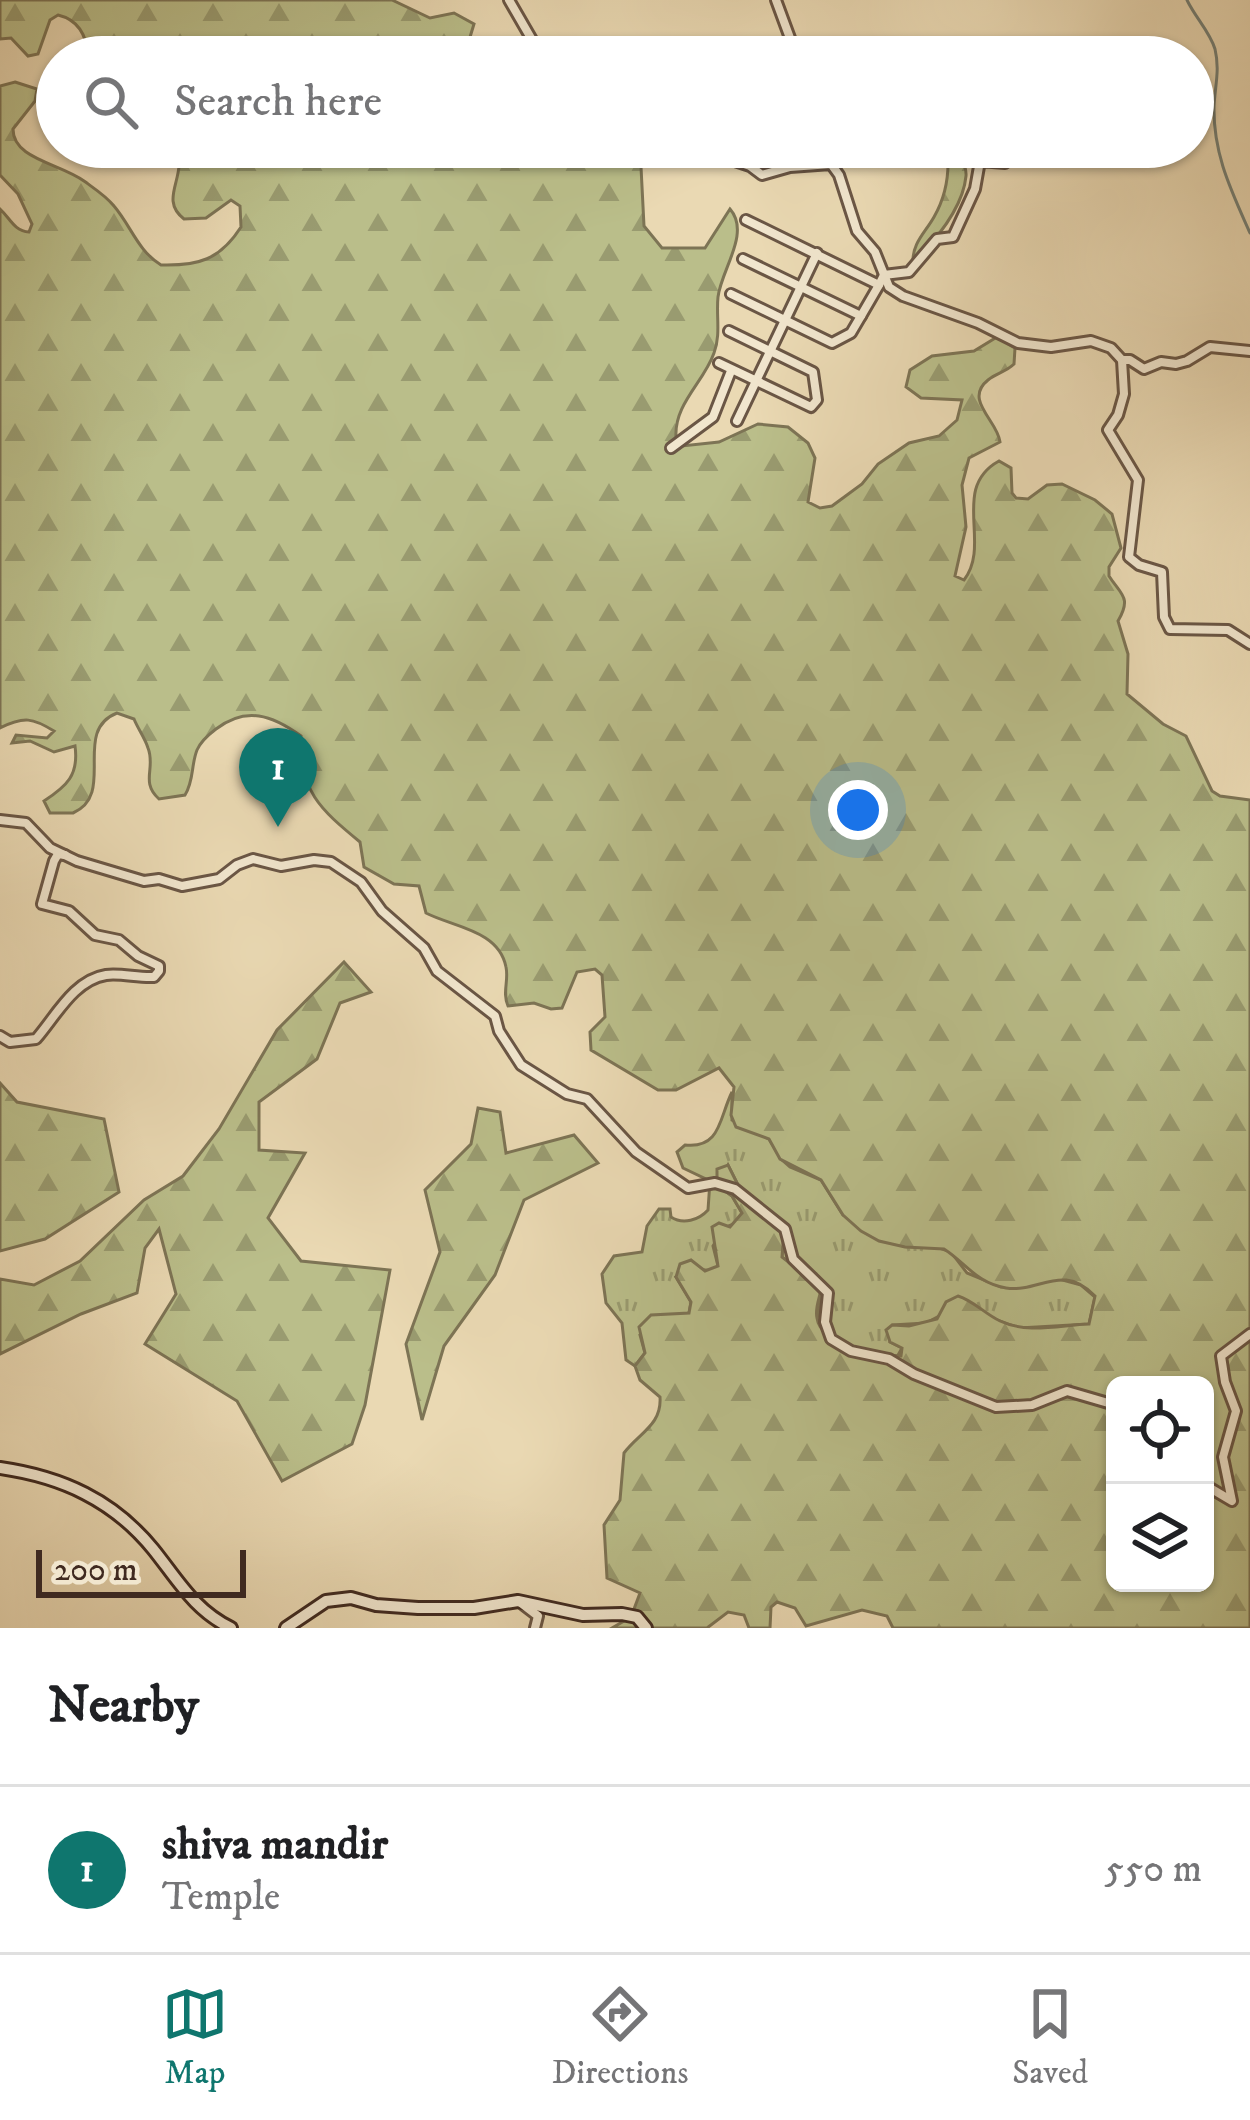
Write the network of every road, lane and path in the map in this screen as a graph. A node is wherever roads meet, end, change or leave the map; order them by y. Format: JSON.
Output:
{"nodes":[{"id":1,"x":509,"y":0,"type":"edge"},
{"id":2,"x":776,"y":0,"type":"edge"},
{"id":3,"x":530,"y":36,"type":"edge"},
{"id":4,"x":789,"y":36,"type":"edge"},
{"id":5,"x":753,"y":168,"type":"edge"},
{"id":6,"x":786,"y":168,"type":"edge"},
{"id":7,"x":834,"y":168,"type":"edge"},
{"id":8,"x":979,"y":168,"type":"edge"},
{"id":9,"x":746,"y":220,"type":"dead end"},
{"id":10,"x":817,"y":254,"type":"junction"},
{"id":11,"x":742,"y":259,"type":"dead end"},
{"id":12,"x":882,"y":280,"type":"junction"},
{"id":13,"x":801,"y":285,"type":"junction"},
{"id":14,"x":731,"y":294,"type":"dead end"},
{"id":15,"x":861,"y":316,"type":"junction"},
{"id":16,"x":784,"y":320,"type":"junction"},
{"id":17,"x":729,"y":331,"type":"dead end"},
{"id":18,"x":769,"y":350,"type":"junction"},
{"id":19,"x":1250,"y":351,"type":"edge"},
{"id":20,"x":1122,"y":360,"type":"junction"},
{"id":21,"x":719,"y":363,"type":"dead end"},
{"id":22,"x":731,"y":371,"type":"junction"},
{"id":23,"x":754,"y":382,"type":"junction"},
{"id":24,"x":737,"y":422,"type":"dead end"},
{"id":25,"x":671,"y":448,"type":"dead end"},
{"id":26,"x":1250,"y":644,"type":"edge"},
{"id":27,"x":0,"y":820,"type":"edge"},
{"id":28,"x":67,"y":855,"type":"junction"},
{"id":29,"x":0,"y":1036,"type":"edge"},
{"id":30,"x":1250,"y":1334,"type":"edge"},
{"id":31,"x":1106,"y":1402,"type":"edge"},
{"id":32,"x":0,"y":1468,"type":"edge"},
{"id":33,"x":1214,"y":1490,"type":"edge"},
{"id":34,"x":518,"y":1601,"type":"junction"},
{"id":35,"x":232,"y":1628,"type":"edge"},
{"id":36,"x":286,"y":1628,"type":"edge"},
{"id":37,"x":536,"y":1628,"type":"edge"},
{"id":38,"x":646,"y":1628,"type":"edge"}],
"edges":[{"from":1,"to":3,"type":"street"},
{"from":2,"to":4,"type":"street"},
{"from":5,"to":6,"type":"street"},
{"from":7,"to":12,"type":"street"},
{"from":8,"to":12,"type":"street"},
{"from":9,"to":10,"type":"street"},
{"from":10,"to":12,"type":"street"},
{"from":10,"to":13,"type":"street"},
{"from":11,"to":13,"type":"street"},
{"from":12,"to":15,"type":"street"},
{"from":12,"to":20,"type":"street"},
{"from":13,"to":15,"type":"street"},
{"from":13,"to":16,"type":"street"},
{"from":14,"to":16,"type":"street"},
{"from":15,"to":16,"type":"street"},
{"from":16,"to":18,"type":"street"},
{"from":17,"to":18,"type":"street"},
{"from":18,"to":23,"type":"street"},
{"from":18,"to":23,"type":"street"},
{"from":19,"to":20,"type":"street"},
{"from":20,"to":26,"type":"street"},
{"from":21,"to":22,"type":"street"},
{"from":22,"to":23,"type":"street"},
{"from":22,"to":25,"type":"street"},
{"from":23,"to":24,"type":"street"},
{"from":27,"to":28,"type":"street"},
{"from":28,"to":29,"type":"street"},
{"from":28,"to":31,"type":"street"},
{"from":30,"to":33,"type":"street"},
{"from":32,"to":35,"type":"street"},
{"from":34,"to":36,"type":"street"},
{"from":34,"to":37,"type":"street"},
{"from":34,"to":38,"type":"street"}]}
